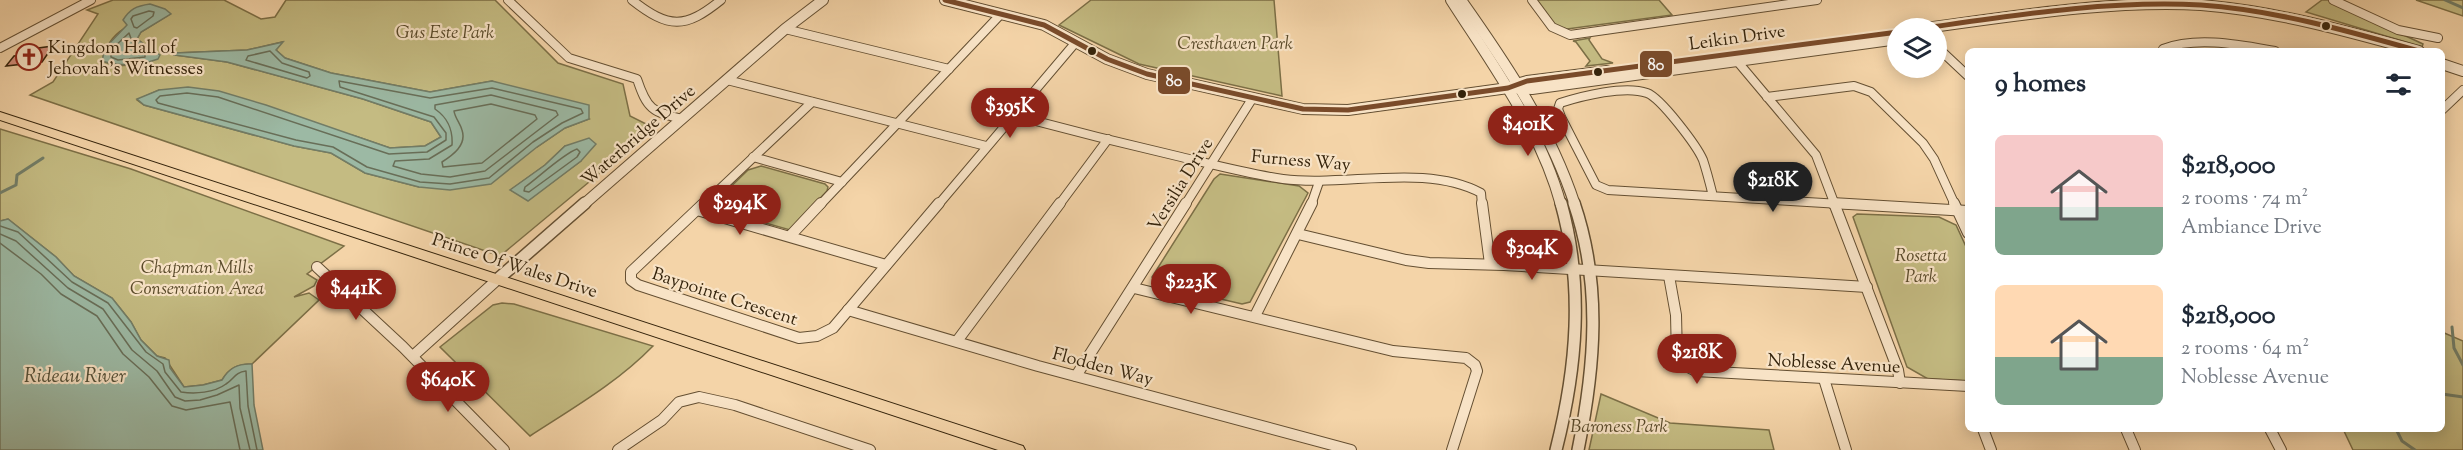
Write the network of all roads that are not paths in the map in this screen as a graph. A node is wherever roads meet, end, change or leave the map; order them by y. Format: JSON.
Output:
{"nodes":[{"id":1,"x":91,"y":0,"type":"edge"},
{"id":2,"x":508,"y":0,"type":"edge"},
{"id":3,"x":632,"y":0,"type":"edge"},
{"id":4,"x":721,"y":0,"type":"edge"},
{"id":5,"x":816,"y":0,"type":"edge"},
{"id":6,"x":823,"y":0,"type":"edge"},
{"id":7,"x":945,"y":0,"type":"edge"},
{"id":8,"x":1452,"y":0,"type":"edge"},
{"id":9,"x":1461,"y":0,"type":"edge"},
{"id":10,"x":1532,"y":0,"type":"edge"},
{"id":11,"x":1817,"y":0,"type":"edge"},
{"id":12,"x":2333,"y":0,"type":"edge"},
{"id":13,"x":2095,"y":9,"type":"junction"},
{"id":14,"x":1001,"y":14,"type":"junction"},
{"id":15,"x":2273,"y":14,"type":"junction"},
{"id":16,"x":801,"y":16,"type":"junction"},
{"id":17,"x":1947,"y":25,"type":"edge"},
{"id":18,"x":785,"y":29,"type":"junction"},
{"id":19,"x":1947,"y":32,"type":"edge"},
{"id":20,"x":1887,"y":34,"type":"edge"},
{"id":21,"x":2438,"y":38,"type":"dead end"},
{"id":22,"x":1887,"y":40,"type":"edge"},
{"id":23,"x":1076,"y":42,"type":"junction"},
{"id":24,"x":0,"y":48,"type":"edge"},
{"id":25,"x":2165,"y":48,"type":"edge"},
{"id":26,"x":2245,"y":48,"type":"edge"},
{"id":27,"x":2392,"y":48,"type":"edge"},
{"id":28,"x":2409,"y":48,"type":"edge"},
{"id":29,"x":1947,"y":56,"type":"edge"},
{"id":30,"x":1734,"y":58,"type":"junction"},
{"id":31,"x":2445,"y":59,"type":"edge"},
{"id":32,"x":2445,"y":65,"type":"edge"},
{"id":33,"x":2463,"y":65,"type":"edge"},
{"id":34,"x":949,"y":69,"type":"junction"},
{"id":35,"x":1965,"y":71,"type":"edge"},
{"id":36,"x":2463,"y":71,"type":"edge"},
{"id":37,"x":727,"y":80,"type":"junction"},
{"id":38,"x":1521,"y":86,"type":"junction"},
{"id":39,"x":1508,"y":88,"type":"junction"},
{"id":40,"x":2463,"y":90,"type":"edge"},
{"id":41,"x":1767,"y":97,"type":"junction"},
{"id":42,"x":1252,"y":99,"type":"junction"},
{"id":43,"x":2446,"y":101,"type":"edge"},
{"id":44,"x":812,"y":102,"type":"junction"},
{"id":45,"x":1013,"y":115,"type":"junction"},
{"id":46,"x":0,"y":116,"type":"edge"},
{"id":47,"x":682,"y":119,"type":"junction"},
{"id":48,"x":899,"y":123,"type":"junction"},
{"id":49,"x":1108,"y":140,"type":"junction"},
{"id":50,"x":986,"y":146,"type":"junction"},
{"id":51,"x":753,"y":157,"type":"junction"},
{"id":52,"x":1211,"y":164,"type":"junction"},
{"id":53,"x":842,"y":182,"type":"junction"},
{"id":54,"x":1319,"y":182,"type":"junction"},
{"id":55,"x":1713,"y":196,"type":"junction"},
{"id":56,"x":1835,"y":204,"type":"junction"},
{"id":57,"x":697,"y":210,"type":"junction"},
{"id":58,"x":1957,"y":210,"type":"junction"},
{"id":59,"x":1965,"y":211,"type":"edge"},
{"id":60,"x":1965,"y":227,"type":"edge"},
{"id":61,"x":1298,"y":234,"type":"junction"},
{"id":62,"x":790,"y":236,"type":"junction"},
{"id":63,"x":1490,"y":264,"type":"junction"},
{"id":64,"x":886,"y":265,"type":"junction"},
{"id":65,"x":317,"y":267,"type":"dead end"},
{"id":66,"x":1576,"y":270,"type":"junction"},
{"id":67,"x":1592,"y":271,"type":"junction"},
{"id":68,"x":1669,"y":276,"type":"junction"},
{"id":69,"x":498,"y":279,"type":"junction"},
{"id":70,"x":1134,"y":288,"type":"junction"},
{"id":71,"x":1867,"y":288,"type":"junction"},
{"id":72,"x":848,"y":310,"type":"junction"},
{"id":73,"x":1255,"y":316,"type":"junction"},
{"id":74,"x":957,"y":341,"type":"junction"},
{"id":75,"x":412,"y":356,"type":"junction"},
{"id":76,"x":1076,"y":376,"type":"junction"},
{"id":77,"x":1824,"y":379,"type":"junction"},
{"id":78,"x":1900,"y":383,"type":"junction"},
{"id":79,"x":1965,"y":389,"type":"edge"},
{"id":80,"x":1984,"y":432,"type":"edge"},
{"id":81,"x":2127,"y":432,"type":"edge"},
{"id":82,"x":2272,"y":432,"type":"edge"},
{"id":83,"x":504,"y":450,"type":"edge"},
{"id":84,"x":618,"y":450,"type":"edge"},
{"id":85,"x":870,"y":450,"type":"edge"},
{"id":86,"x":1017,"y":450,"type":"edge"},
{"id":87,"x":1351,"y":450,"type":"edge"},
{"id":88,"x":1452,"y":450,"type":"edge"},
{"id":89,"x":1556,"y":450,"type":"edge"},
{"id":90,"x":1578,"y":450,"type":"edge"},
{"id":91,"x":1846,"y":450,"type":"edge"},
{"id":92,"x":1991,"y":450,"type":"edge"},
{"id":93,"x":2135,"y":450,"type":"edge"},
{"id":94,"x":2281,"y":450,"type":"edge"}],
"edges":[{"from":1,"to":24,"type":"street"},
{"from":2,"to":47,"type":"street"},
{"from":3,"to":4,"type":"street"},
{"from":5,"to":16,"type":"street","name":"Waterbridge Drive"},
{"from":6,"to":16,"type":"street","name":"Waterbridge Drive"},
{"from":7,"to":14,"type":"street","name":"Leikin Drive"},
{"from":8,"to":39,"type":"street"},
{"from":9,"to":38,"type":"street"},
{"from":10,"to":11,"type":"street"},
{"from":12,"to":21,"type":"street"},
{"from":13,"to":15,"type":"street"},
{"from":13,"to":17,"type":"street"},
{"from":13,"to":19,"type":"street"},
{"from":14,"to":23,"type":"street","name":"Leikin Drive"},
{"from":14,"to":34,"type":"street"},
{"from":15,"to":27,"type":"street"},
{"from":15,"to":28,"type":"street"},
{"from":16,"to":18,"type":"street","name":"Waterbridge Drive"},
{"from":18,"to":34,"type":"street"},
{"from":18,"to":37,"type":"street","name":"Waterbridge Drive"},
{"from":20,"to":30,"type":"street","name":"Leikin Drive"},
{"from":22,"to":30,"type":"street","name":"Leikin Drive"},
{"from":23,"to":42,"type":"street","name":"Leikin Drive"},
{"from":23,"to":45,"type":"street","name":"Baypointe Crescent"},
{"from":25,"to":26,"type":"street"},
{"from":29,"to":35,"type":"street"},
{"from":30,"to":38,"type":"street","name":"Leikin Drive"},
{"from":30,"to":41,"type":"street"},
{"from":31,"to":33,"type":"street"},
{"from":32,"to":36,"type":"street"},
{"from":34,"to":48,"type":"street"},
{"from":37,"to":44,"type":"street"},
{"from":37,"to":47,"type":"street","name":"Waterbridge Drive"},
{"from":38,"to":39,"type":"street","name":"Leikin Drive"},
{"from":38,"to":67,"type":"street"},
{"from":39,"to":42,"type":"street","name":"Leikin Drive"},
{"from":39,"to":66,"type":"street"},
{"from":40,"to":43,"type":"street"},
{"from":41,"to":56,"type":"street"},
{"from":41,"to":58,"type":"street"},
{"from":42,"to":52,"type":"street","name":"Versilia Drive"},
{"from":44,"to":48,"type":"street"},
{"from":44,"to":51,"type":"street","name":"Baypointe Crescent"},
{"from":45,"to":49,"type":"street","name":"Furness Way"},
{"from":45,"to":50,"type":"street","name":"Baypointe Crescent"},
{"from":46,"to":69,"type":"main road","name":"Prince Of Wales Drive"},
{"from":47,"to":69,"type":"street","name":"Waterbridge Drive"},
{"from":48,"to":50,"type":"street"},
{"from":48,"to":53,"type":"street"},
{"from":49,"to":52,"type":"street","name":"Furness Way"},
{"from":49,"to":74,"type":"street"},
{"from":50,"to":64,"type":"street","name":"Baypointe Crescent"},
{"from":51,"to":53,"type":"street"},
{"from":51,"to":57,"type":"street","name":"Baypointe Crescent"},
{"from":52,"to":54,"type":"street","name":"Furness Way"},
{"from":52,"to":70,"type":"street","name":"Versilia Drive"},
{"from":53,"to":62,"type":"street"},
{"from":54,"to":61,"type":"street"},
{"from":54,"to":63,"type":"street","name":"Furness Way"},
{"from":55,"to":55,"type":"street"},
{"from":55,"to":56,"type":"street"},
{"from":56,"to":58,"type":"street"},
{"from":56,"to":71,"type":"street"},
{"from":57,"to":62,"type":"street"},
{"from":57,"to":72,"type":"street","name":"Baypointe Crescent"},
{"from":58,"to":59,"type":"street"},
{"from":58,"to":60,"type":"street"},
{"from":61,"to":63,"type":"street"},
{"from":61,"to":73,"type":"street"},
{"from":62,"to":64,"type":"street"},
{"from":63,"to":66,"type":"street"},
{"from":64,"to":72,"type":"street","name":"Baypointe Crescent"},
{"from":65,"to":75,"type":"street"},
{"from":66,"to":67,"type":"street"},
{"from":66,"to":89,"type":"street"},
{"from":67,"to":68,"type":"street"},
{"from":67,"to":90,"type":"street"},
{"from":68,"to":71,"type":"street"},
{"from":68,"to":77,"type":"street","name":"Noblesse Avenue"},
{"from":69,"to":75,"type":"street"},
{"from":69,"to":86,"type":"main road","name":"Prince Of Wales Drive"},
{"from":70,"to":73,"type":"street"},
{"from":70,"to":76,"type":"street","name":"Versilia Drive"},
{"from":71,"to":78,"type":"street"},
{"from":72,"to":74,"type":"street","name":"Flodden Way"},
{"from":73,"to":88,"type":"street"},
{"from":74,"to":76,"type":"street","name":"Flodden Way"},
{"from":75,"to":83,"type":"street"},
{"from":76,"to":87,"type":"street","name":"Flodden Way"},
{"from":77,"to":78,"type":"street","name":"Noblesse Avenue"},
{"from":77,"to":91,"type":"street"},
{"from":78,"to":79,"type":"street","name":"Noblesse Avenue"},
{"from":80,"to":92,"type":"street"},
{"from":81,"to":93,"type":"street"},
{"from":82,"to":94,"type":"street"},
{"from":84,"to":85,"type":"street"}]}
